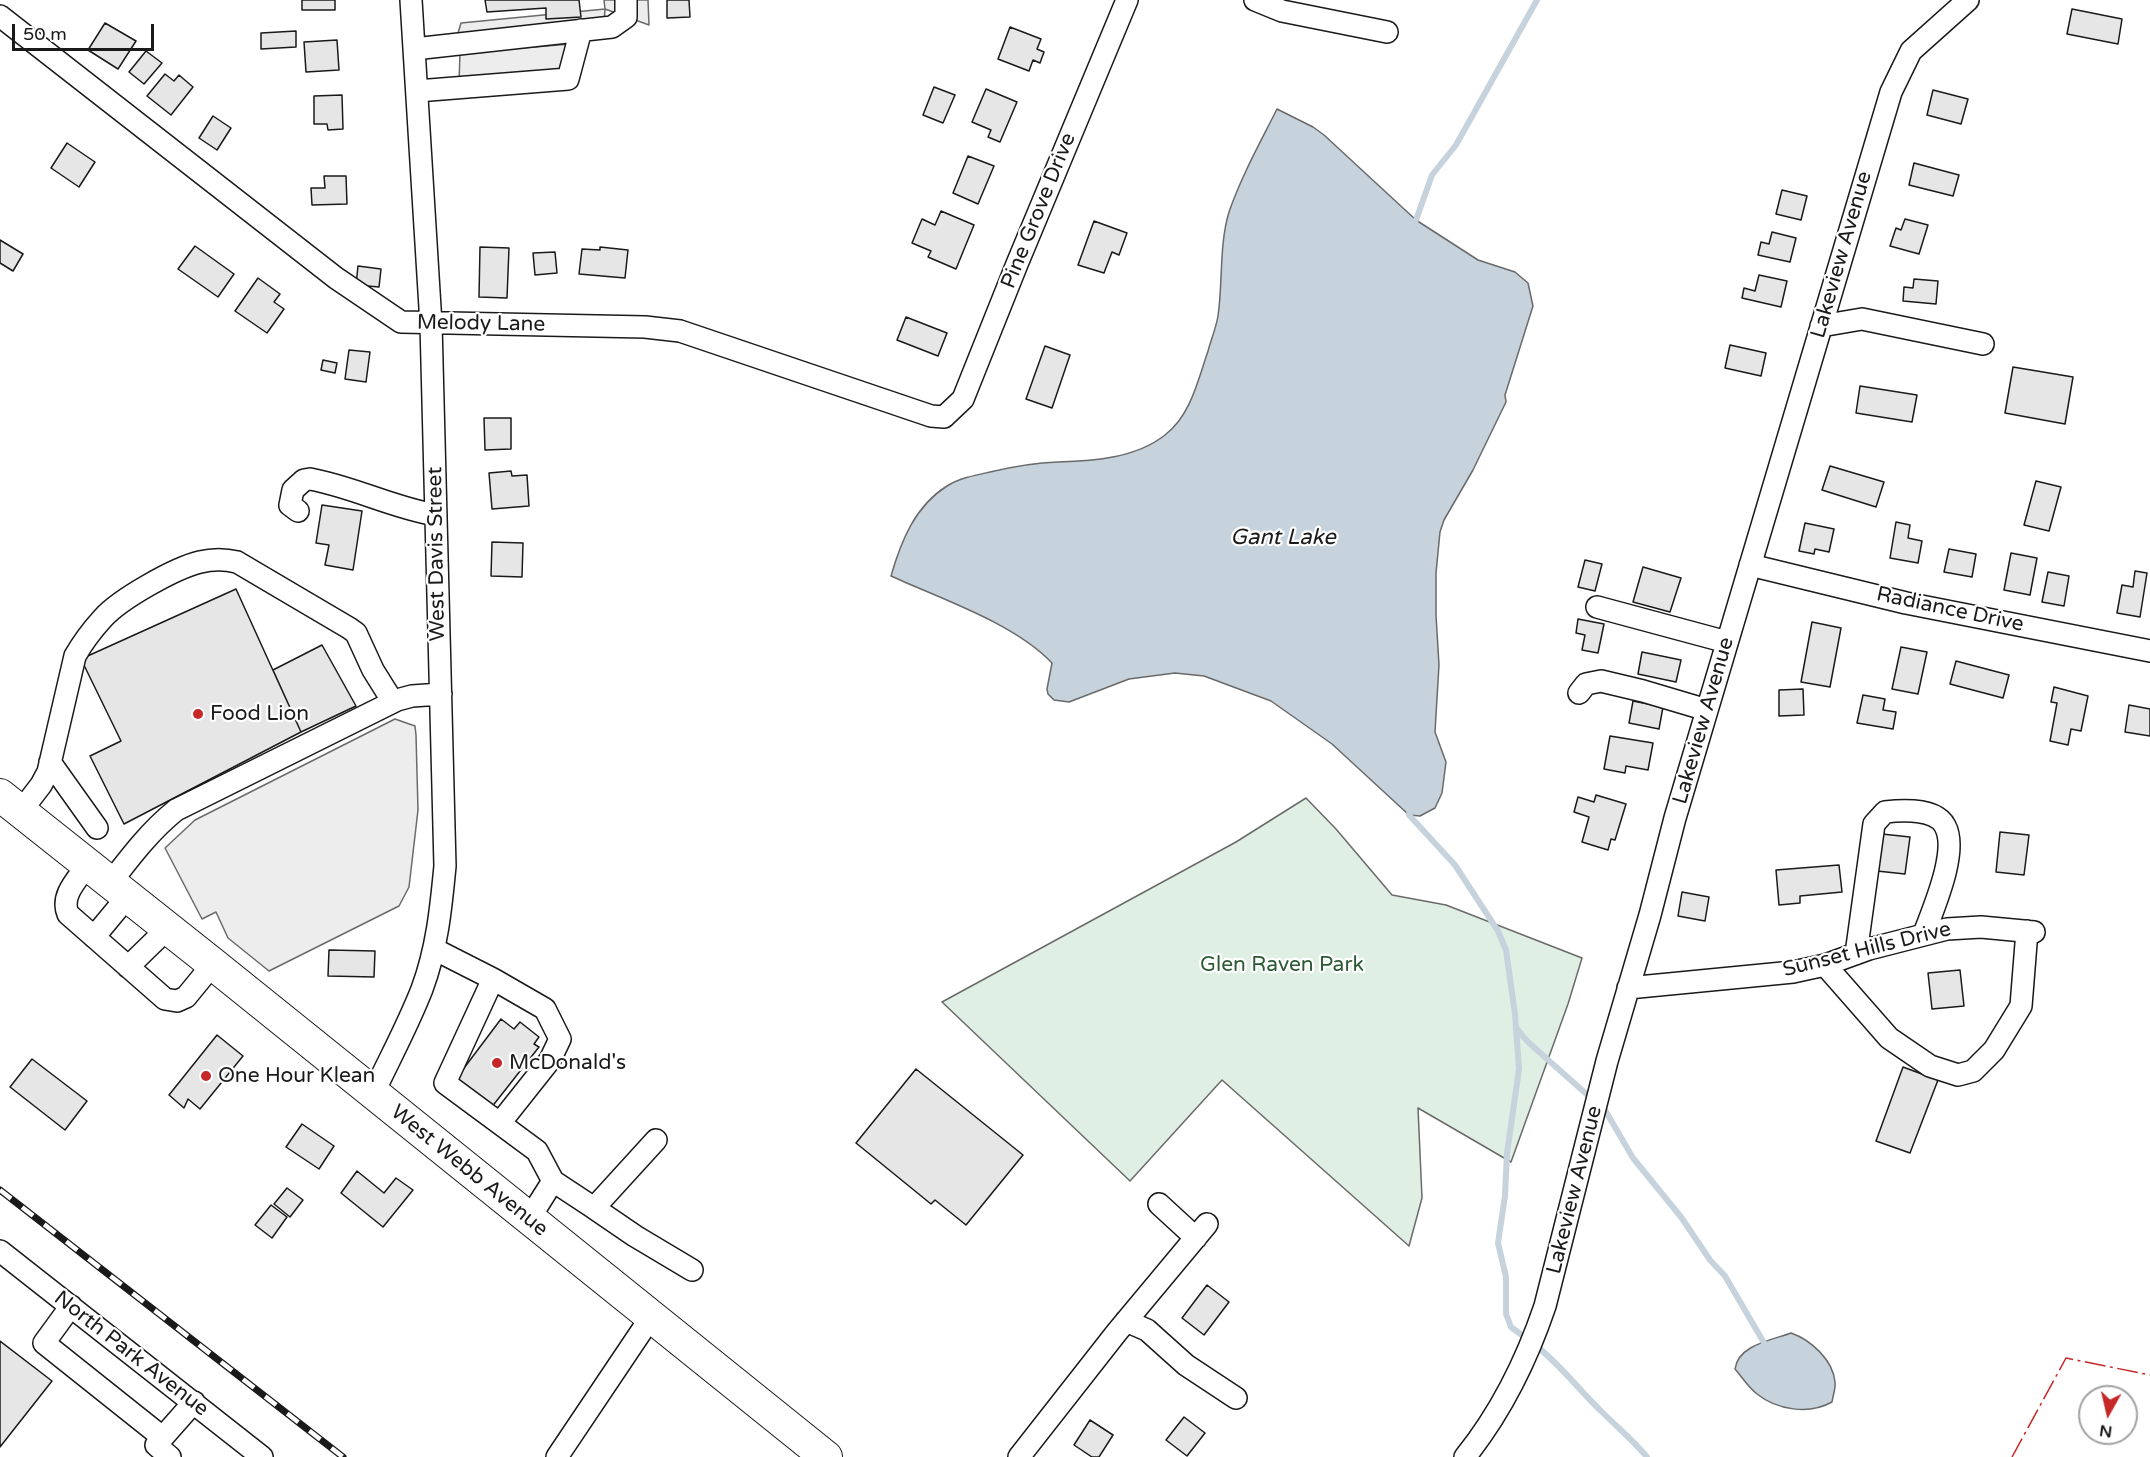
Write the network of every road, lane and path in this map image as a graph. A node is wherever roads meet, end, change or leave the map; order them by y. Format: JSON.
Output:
{"nodes":[{"id":1,"x":411,"y":0,"type":"edge"},
{"id":2,"x":626,"y":0,"type":"edge"},
{"id":3,"x":1126,"y":0,"type":"edge"},
{"id":4,"x":1255,"y":0,"type":"edge"},
{"id":5,"x":1968,"y":0,"type":"edge"},
{"id":6,"x":0,"y":16,"type":"edge"},
{"id":7,"x":581,"y":30,"type":"junction"},
{"id":8,"x":1387,"y":32,"type":"dead end"},
{"id":9,"x":414,"y":49,"type":"junction"},
{"id":10,"x":417,"y":91,"type":"junction"},
{"id":11,"x":431,"y":324,"type":"junction"},
{"id":12,"x":1821,"y":326,"type":"junction"},
{"id":13,"x":1983,"y":344,"type":"dead end"},
{"id":14,"x":944,"y":417,"type":"joint"},
{"id":15,"x":298,"y":511,"type":"dead end"},
{"id":16,"x":436,"y":515,"type":"junction"},
{"id":17,"x":1750,"y":565,"type":"junction"},
{"id":18,"x":1597,"y":607,"type":"dead end"},
{"id":19,"x":1727,"y":642,"type":"junction"},
{"id":20,"x":2150,"y":651,"type":"edge"},
{"id":21,"x":1579,"y":693,"type":"dead end"},
{"id":22,"x":441,"y":694,"type":"junction"},
{"id":23,"x":393,"y":702,"type":"junction"},
{"id":24,"x":1707,"y":710,"type":"junction"},
{"id":25,"x":50,"y":762,"type":"junction"},
{"id":26,"x":10,"y":803,"type":"edge"},
{"id":27,"x":97,"y":828,"type":"dead end"},
{"id":28,"x":109,"y":881,"type":"junction"},
{"id":29,"x":168,"y":928,"type":"junction"},
{"id":30,"x":1924,"y":934,"type":"junction"},
{"id":31,"x":94,"y":937,"type":"junction"},
{"id":32,"x":434,"y":949,"type":"junction"},
{"id":33,"x":1856,"y":954,"type":"junction"},
{"id":34,"x":213,"y":964,"type":"junction"},
{"id":35,"x":1825,"y":965,"type":"junction"},
{"id":36,"x":128,"y":967,"type":"junction"},
{"id":37,"x":493,"y":979,"type":"junction"},
{"id":38,"x":1628,"y":988,"type":"junction"},
{"id":39,"x":373,"y":1094,"type":"junction"},
{"id":40,"x":500,"y":1123,"type":"junction"},
{"id":41,"x":656,"y":1140,"type":"dead end"},
{"id":42,"x":553,"y":1181,"type":"junction"},
{"id":43,"x":1160,"y":1204,"type":"dead end"},
{"id":44,"x":594,"y":1208,"type":"junction"},
{"id":45,"x":529,"y":1219,"type":"junction"},
{"id":46,"x":0,"y":1251,"type":"edge"},
{"id":47,"x":692,"y":1270,"type":"dead end"},
{"id":48,"x":71,"y":1306,"type":"junction"},
{"id":49,"x":651,"y":1317,"type":"junction"},
{"id":50,"x":1126,"y":1321,"type":"junction"},
{"id":51,"x":1236,"y":1398,"type":"dead end"},
{"id":52,"x":194,"y":1402,"type":"junction"},
{"id":53,"x":166,"y":1447,"type":"edge"},
{"id":54,"x":262,"y":1457,"type":"edge"},
{"id":55,"x":557,"y":1457,"type":"edge"},
{"id":56,"x":826,"y":1457,"type":"edge"},
{"id":57,"x":1019,"y":1457,"type":"edge"},
{"id":58,"x":1465,"y":1457,"type":"edge"}],
"edges":[{"from":1,"to":9,"type":"street","name":"West Davis Street"},
{"from":2,"to":7,"type":"street"},
{"from":3,"to":14,"type":"street","name":"Pine Grove Drive"},
{"from":4,"to":8,"type":"street"},
{"from":5,"to":12,"type":"street","name":"Lakeview Avenue"},
{"from":6,"to":11,"type":"street","name":"Melody Lane"},
{"from":7,"to":9,"type":"street"},
{"from":7,"to":10,"type":"street"},
{"from":9,"to":10,"type":"street","name":"West Davis Street"},
{"from":10,"to":11,"type":"street","name":"West Davis Street"},
{"from":11,"to":14,"type":"street","name":"Melody Lane"},
{"from":11,"to":16,"type":"street","name":"West Davis Street"},
{"from":12,"to":13,"type":"street"},
{"from":12,"to":17,"type":"street","name":"Lakeview Avenue"},
{"from":15,"to":16,"type":"street"},
{"from":16,"to":22,"type":"street","name":"West Davis Street"},
{"from":17,"to":19,"type":"street","name":"Lakeview Avenue"},
{"from":17,"to":20,"type":"street","name":"Radiance Drive"},
{"from":18,"to":19,"type":"street"},
{"from":19,"to":24,"type":"street","name":"Lakeview Avenue"},
{"from":21,"to":24,"type":"street"},
{"from":22,"to":23,"type":"street"},
{"from":22,"to":32,"type":"street","name":"West Davis Street"},
{"from":23,"to":25,"type":"street"},
{"from":23,"to":28,"type":"street"},
{"from":24,"to":38,"type":"street","name":"Lakeview Avenue"},
{"from":25,"to":26,"type":"street"},
{"from":25,"to":27,"type":"street"},
{"from":26,"to":28,"type":"highway","name":"West Webb Avenue"},
{"from":28,"to":29,"type":"highway","name":"West Webb Avenue"},
{"from":28,"to":31,"type":"street"},
{"from":28,"to":31,"type":"street"},
{"from":29,"to":34,"type":"highway","name":"West Webb Avenue"},
{"from":29,"to":36,"type":"street"},
{"from":30,"to":33,"type":"street","name":"Sunset Hills Drive"},
{"from":30,"to":33,"type":"street"},
{"from":30,"to":35,"type":"street","name":"Sunset Hills Drive"},
{"from":31,"to":36,"type":"street"},
{"from":32,"to":37,"type":"street"},
{"from":32,"to":39,"type":"street","name":"West Davis Street"},
{"from":33,"to":35,"type":"street","name":"Sunset Hills Drive"},
{"from":34,"to":36,"type":"street"},
{"from":34,"to":39,"type":"highway","name":"West Webb Avenue"},
{"from":35,"to":38,"type":"street","name":"Sunset Hills Drive"},
{"from":37,"to":40,"type":"street"},
{"from":37,"to":40,"type":"street"},
{"from":38,"to":58,"type":"street","name":"Lakeview Avenue"},
{"from":39,"to":45,"type":"highway","name":"West Webb Avenue"},
{"from":40,"to":42,"type":"street"},
{"from":41,"to":44,"type":"street"},
{"from":42,"to":44,"type":"street"},
{"from":42,"to":45,"type":"street"},
{"from":43,"to":50,"type":"street"},
{"from":44,"to":47,"type":"street"},
{"from":45,"to":49,"type":"highway","name":"West Webb Avenue"},
{"from":46,"to":48,"type":"street","name":"North Park Avenue"},
{"from":48,"to":52,"type":"street","name":"North Park Avenue"},
{"from":48,"to":53,"type":"street"},
{"from":49,"to":55,"type":"street"},
{"from":49,"to":56,"type":"highway","name":"West Webb Avenue"},
{"from":50,"to":51,"type":"street"},
{"from":50,"to":57,"type":"street"},
{"from":52,"to":53,"type":"street"},
{"from":52,"to":54,"type":"street","name":"North Park Avenue"}]}
